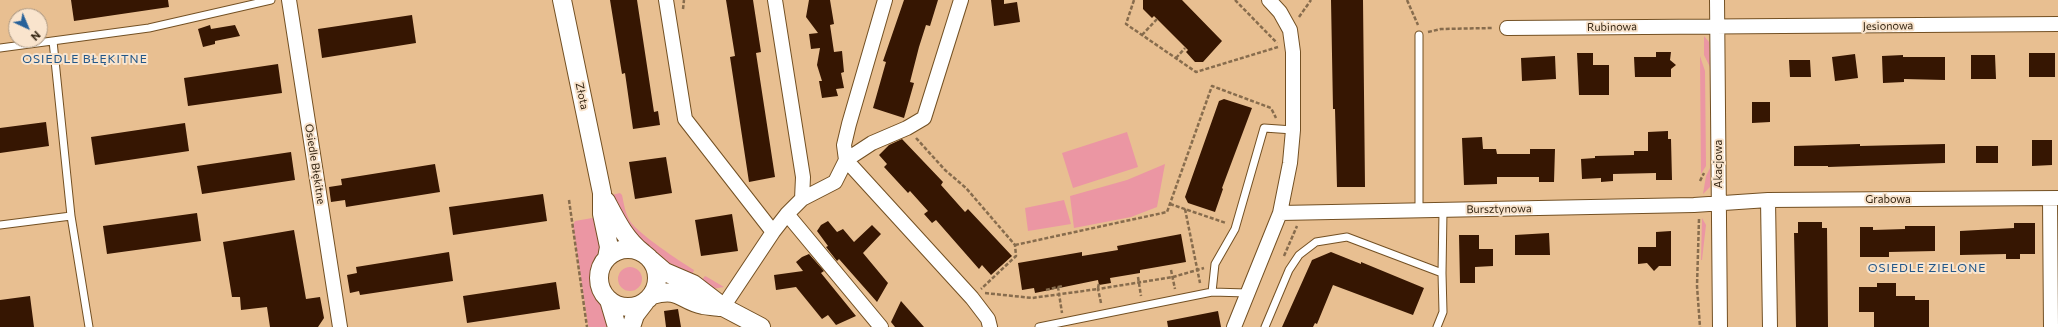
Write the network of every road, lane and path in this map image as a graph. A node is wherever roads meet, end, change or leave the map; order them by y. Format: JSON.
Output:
{"nodes":[{"id":1,"x":271,"y":0,"type":"edge"},
{"id":2,"x":289,"y":0,"type":"edge"},
{"id":3,"x":562,"y":0,"type":"edge"},
{"id":4,"x":666,"y":0,"type":"edge"},
{"id":5,"x":775,"y":0,"type":"edge"},
{"id":6,"x":885,"y":0,"type":"edge"},
{"id":7,"x":961,"y":0,"type":"edge"},
{"id":8,"x":1134,"y":0,"type":"edge"},
{"id":9,"x":1268,"y":0,"type":"edge"},
{"id":10,"x":1407,"y":0,"type":"edge"},
{"id":11,"x":1717,"y":0,"type":"edge"},
{"id":12,"x":1157,"y":19,"type":"dead end"},
{"id":13,"x":2058,"y":24,"type":"edge"},
{"id":14,"x":1717,"y":26,"type":"junction"},
{"id":15,"x":1507,"y":28,"type":"joint"},
{"id":16,"x":1142,"y":35,"type":"junction"},
{"id":17,"x":1419,"y":35,"type":"junction"},
{"id":18,"x":53,"y":41,"type":"junction"},
{"id":19,"x":1280,"y":46,"type":"dead end"},
{"id":20,"x":0,"y":48,"type":"edge"},
{"id":21,"x":1185,"y":48,"type":"dead end"},
{"id":22,"x":1176,"y":58,"type":"junction"},
{"id":23,"x":907,"y":128,"type":"junction"},
{"id":24,"x":1286,"y":130,"type":"junction"},
{"id":25,"x":846,"y":160,"type":"junction"},
{"id":26,"x":602,"y":193,"type":"junction"},
{"id":27,"x":2054,"y":198,"type":"edge"},
{"id":28,"x":802,"y":199,"type":"junction"},
{"id":29,"x":569,"y":200,"type":"dead end"},
{"id":30,"x":1768,"y":200,"type":"junction"},
{"id":31,"x":1718,"y":203,"type":"junction"},
{"id":32,"x":1170,"y":204,"type":"junction"},
{"id":33,"x":1185,"y":209,"type":"junction"},
{"id":34,"x":1420,"y":211,"type":"junction"},
{"id":35,"x":1443,"y":211,"type":"junction"},
{"id":36,"x":1280,"y":213,"type":"junction"},
{"id":37,"x":787,"y":214,"type":"junction"},
{"id":38,"x":1699,"y":215,"type":"dead end"},
{"id":39,"x":71,"y":216,"type":"junction"},
{"id":40,"x":0,"y":225,"type":"edge"},
{"id":41,"x":1236,"y":227,"type":"junction"},
{"id":42,"x":773,"y":232,"type":"junction"},
{"id":43,"x":1015,"y":245,"type":"junction"},
{"id":44,"x":646,"y":256,"type":"junction"},
{"id":45,"x":607,"y":258,"type":"junction"},
{"id":46,"x":1214,"y":264,"type":"junction"},
{"id":47,"x":1171,"y":270,"type":"dead end"},
{"id":48,"x":1197,"y":271,"type":"junction"},
{"id":49,"x":1442,"y":274,"type":"junction"},
{"id":50,"x":1138,"y":277,"type":"dead end"},
{"id":51,"x":1173,"y":277,"type":"junction"},
{"id":52,"x":1139,"y":282,"type":"junction"},
{"id":53,"x":1099,"y":283,"type":"dead end"},
{"id":54,"x":1063,"y":286,"type":"dead end"},
{"id":55,"x":1058,"y":287,"type":"junction"},
{"id":56,"x":1098,"y":288,"type":"junction"},
{"id":57,"x":1046,"y":290,"type":"dead end"},
{"id":58,"x":1212,"y":292,"type":"junction"},
{"id":59,"x":1247,"y":293,"type":"junction"},
{"id":60,"x":1058,"y":294,"type":"junction"},
{"id":61,"x":1202,"y":294,"type":"junction"},
{"id":62,"x":648,"y":299,"type":"junction"},
{"id":63,"x":609,"y":300,"type":"junction"},
{"id":64,"x":1177,"y":300,"type":"junction"},
{"id":65,"x":1143,"y":306,"type":"junction"},
{"id":66,"x":723,"y":307,"type":"junction"},
{"id":67,"x":1104,"y":314,"type":"junction"},
{"id":68,"x":1064,"y":322,"type":"junction"},
{"id":69,"x":89,"y":327,"type":"edge"},
{"id":70,"x":340,"y":327,"type":"edge"},
{"id":71,"x":587,"y":327,"type":"edge"},
{"id":72,"x":617,"y":327,"type":"edge"},
{"id":73,"x":632,"y":327,"type":"edge"},
{"id":74,"x":761,"y":327,"type":"edge"},
{"id":75,"x":881,"y":327,"type":"edge"},
{"id":76,"x":990,"y":327,"type":"edge"},
{"id":77,"x":1039,"y":327,"type":"edge"},
{"id":78,"x":1234,"y":327,"type":"edge"},
{"id":79,"x":1265,"y":327,"type":"edge"},
{"id":80,"x":1437,"y":327,"type":"edge"},
{"id":81,"x":1700,"y":327,"type":"edge"},
{"id":82,"x":1720,"y":327,"type":"edge"},
{"id":83,"x":1770,"y":327,"type":"edge"},
{"id":84,"x":2051,"y":327,"type":"edge"}],
"edges":[{"from":1,"to":18,"type":"lane"},
{"from":2,"to":70,"type":"street","name":"Osiedle Błękitne"},
{"from":3,"to":26,"type":"street","name":"Złota"},
{"from":4,"to":42,"type":"street"},
{"from":5,"to":28,"type":"street"},
{"from":6,"to":25,"type":"street"},
{"from":7,"to":23,"type":"street"},
{"from":8,"to":16,"type":"path"},
{"from":9,"to":24,"type":"street"},
{"from":10,"to":17,"type":"path"},
{"from":11,"to":14,"type":"street","name":"Akacjowa"},
{"from":12,"to":16,"type":"path"},
{"from":13,"to":14,"type":"street","name":"Jesionowa"},
{"from":14,"to":15,"type":"street","name":"Rubinowa"},
{"from":14,"to":31,"type":"street","name":"Akacjowa"},
{"from":15,"to":17,"type":"path"},
{"from":16,"to":22,"type":"path"},
{"from":17,"to":34,"type":"lane"},
{"from":18,"to":20,"type":"lane"},
{"from":18,"to":39,"type":"lane"},
{"from":19,"to":22,"type":"path"},
{"from":21,"to":22,"type":"path"},
{"from":23,"to":25,"type":"street"},
{"from":23,"to":43,"type":"path"},
{"from":24,"to":32,"type":"path"},
{"from":24,"to":36,"type":"street"},
{"from":24,"to":41,"type":"lane"},
{"from":25,"to":28,"type":"street"},
{"from":25,"to":76,"type":"street"},
{"from":26,"to":44,"type":"street","name":"Złota"},
{"from":26,"to":45,"type":"street","name":"Złota"},
{"from":27,"to":30,"type":"street","name":"Grabowa"},
{"from":27,"to":84,"type":"street"},
{"from":28,"to":37,"type":"street"},
{"from":29,"to":71,"type":"path"},
{"from":30,"to":31,"type":"street","name":"Grabowa"},
{"from":30,"to":83,"type":"street"},
{"from":31,"to":35,"type":"street","name":"Bursztynowa"},
{"from":31,"to":82,"type":"street","name":"Akacjowa"},
{"from":32,"to":33,"type":"path"},
{"from":32,"to":43,"type":"path"},
{"from":33,"to":41,"type":"path"},
{"from":33,"to":48,"type":"path"},
{"from":34,"to":35,"type":"street","name":"Bursztynowa"},
{"from":34,"to":36,"type":"street","name":"Bursztynowa"},
{"from":35,"to":49,"type":"lane"},
{"from":36,"to":59,"type":"street"},
{"from":37,"to":42,"type":"street"},
{"from":37,"to":75,"type":"street"},
{"from":38,"to":81,"type":"path"},
{"from":39,"to":40,"type":"lane"},
{"from":39,"to":69,"type":"lane"},
{"from":41,"to":46,"type":"lane"},
{"from":42,"to":66,"type":"street"},
{"from":43,"to":60,"type":"path"},
{"from":44,"to":45,"type":"street"},
{"from":44,"to":62,"type":"street"},
{"from":44,"to":66,"type":"street","name":"Złota"},
{"from":45,"to":63,"type":"street"},
{"from":46,"to":48,"type":"path"},
{"from":46,"to":58,"type":"lane"},
{"from":47,"to":51,"type":"path"},
{"from":48,"to":51,"type":"path"},
{"from":48,"to":61,"type":"path"},
{"from":49,"to":79,"type":"lane"},
{"from":49,"to":80,"type":"lane"},
{"from":50,"to":52,"type":"path"},
{"from":51,"to":52,"type":"path"},
{"from":51,"to":64,"type":"path"},
{"from":52,"to":56,"type":"path"},
{"from":52,"to":65,"type":"path"},
{"from":53,"to":56,"type":"path"},
{"from":54,"to":55,"type":"path"},
{"from":55,"to":57,"type":"path"},
{"from":55,"to":60,"type":"path"},
{"from":56,"to":60,"type":"path"},
{"from":56,"to":67,"type":"path"},
{"from":58,"to":59,"type":"lane"},
{"from":58,"to":61,"type":"lane"},
{"from":59,"to":78,"type":"street"},
{"from":60,"to":68,"type":"path"},
{"from":61,"to":64,"type":"lane"},
{"from":62,"to":63,"type":"street"},
{"from":62,"to":66,"type":"street","name":"Złota"},
{"from":62,"to":73,"type":"street"},
{"from":63,"to":72,"type":"street"},
{"from":64,"to":65,"type":"lane"},
{"from":65,"to":67,"type":"lane"},
{"from":66,"to":74,"type":"street","name":"Złota"},
{"from":67,"to":68,"type":"lane"},
{"from":68,"to":77,"type":"lane"}]}
